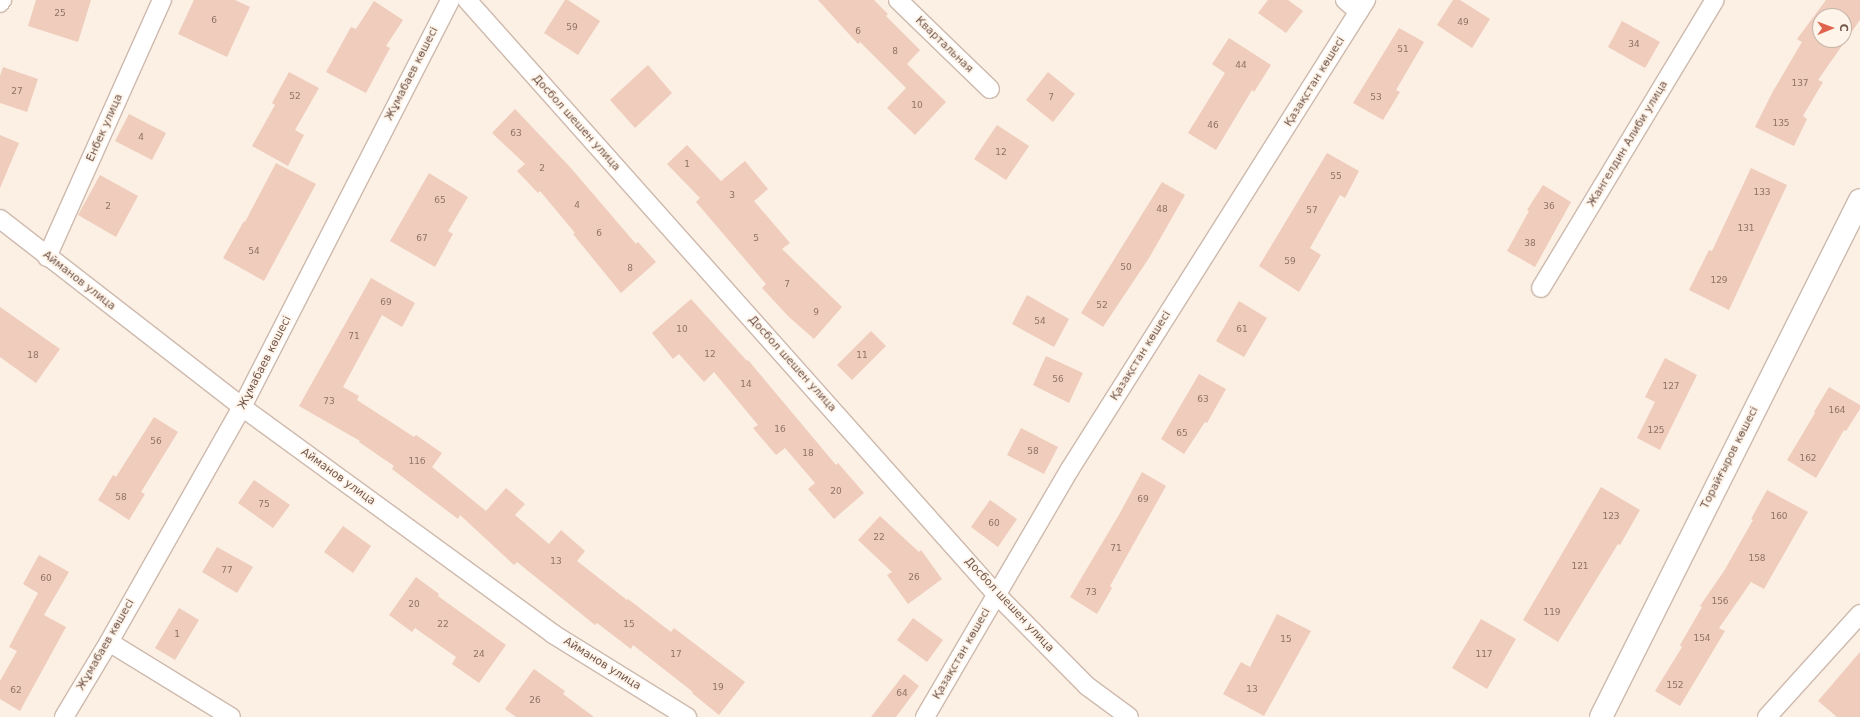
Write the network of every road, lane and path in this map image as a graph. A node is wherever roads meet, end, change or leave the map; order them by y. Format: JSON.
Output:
{"nodes":[{"id":1,"x":2,"y":0,"type":"edge"},
{"id":2,"x":162,"y":0,"type":"edge"},
{"id":3,"x":450,"y":0,"type":"edge"},
{"id":4,"x":467,"y":0,"type":"edge"},
{"id":5,"x":898,"y":0,"type":"edge"},
{"id":6,"x":1344,"y":0,"type":"edge"},
{"id":7,"x":1715,"y":0,"type":"edge"},
{"id":8,"x":0,"y":3,"type":"edge"},
{"id":9,"x":1363,"y":6,"type":"edge"},
{"id":10,"x":990,"y":89,"type":"dead end"},
{"id":11,"x":1860,"y":200,"type":"edge"},
{"id":12,"x":0,"y":219,"type":"edge"},
{"id":13,"x":47,"y":257,"type":"junction"},
{"id":14,"x":1541,"y":288,"type":"dead end"},
{"id":15,"x":242,"y":407,"type":"junction"},
{"id":16,"x":997,"y":595,"type":"junction"},
{"id":17,"x":1860,"y":614,"type":"edge"},
{"id":18,"x":109,"y":642,"type":"junction"},
{"id":19,"x":64,"y":717,"type":"edge"},
{"id":20,"x":231,"y":717,"type":"edge"},
{"id":21,"x":687,"y":717,"type":"edge"},
{"id":22,"x":925,"y":717,"type":"edge"},
{"id":23,"x":1129,"y":717,"type":"edge"},
{"id":24,"x":1600,"y":717,"type":"edge"},
{"id":25,"x":1767,"y":717,"type":"edge"}],
"edges":[{"from":1,"to":8,"type":"street"},
{"from":2,"to":13,"type":"street","name":"Енбек улица"},
{"from":3,"to":15,"type":"street","name":"Жұмабаев көшесі"},
{"from":4,"to":16,"type":"street","name":"Досбол шешен улица"},
{"from":5,"to":10,"type":"street","name":"Квартальная"},
{"from":6,"to":9,"type":"street"},
{"from":7,"to":14,"type":"street","name":"Жангелдин Алиби улица"},
{"from":9,"to":16,"type":"street","name":"Қазақстан көшесі"},
{"from":11,"to":24,"type":"street","name":"Торайғыров көшесі"},
{"from":12,"to":13,"type":"street","name":"Айманов улица"},
{"from":13,"to":15,"type":"street","name":"Айманов улица"},
{"from":15,"to":18,"type":"street","name":"Жұмабаев көшесі"},
{"from":15,"to":21,"type":"street","name":"Айманов улица"},
{"from":16,"to":22,"type":"street","name":"Қазақстан көшесі"},
{"from":16,"to":23,"type":"street","name":"Досбол шешен улица"},
{"from":17,"to":25,"type":"street"},
{"from":18,"to":19,"type":"street","name":"Жұмабаев көшесі"},
{"from":18,"to":20,"type":"street"}]}
